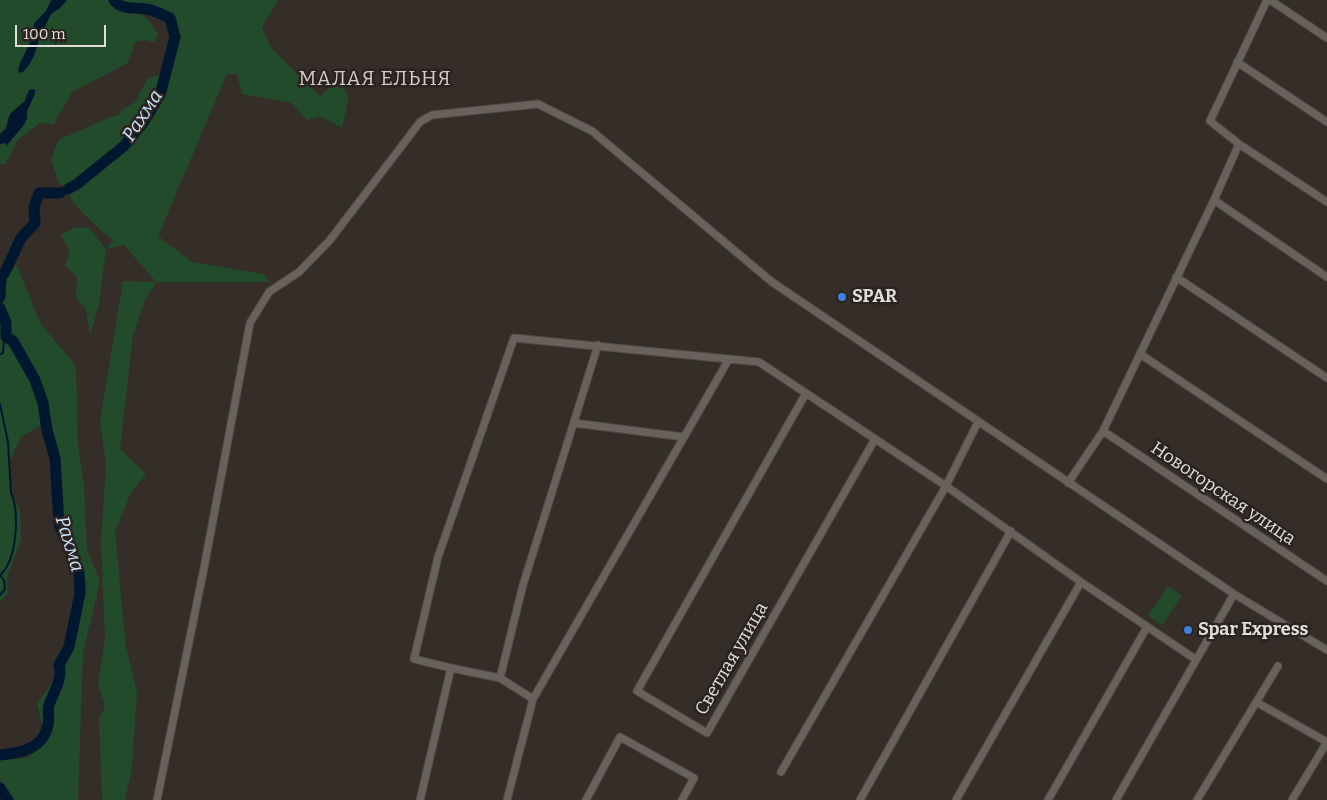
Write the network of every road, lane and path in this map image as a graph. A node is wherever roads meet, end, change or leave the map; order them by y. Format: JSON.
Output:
{"nodes":[{"id":1,"x":1268,"y":0,"type":"edge"},
{"id":2,"x":1327,"y":38,"type":"edge"},
{"id":3,"x":1237,"y":62,"type":"junction"},
{"id":4,"x":1327,"y":122,"type":"edge"},
{"id":5,"x":1239,"y":144,"type":"junction"},
{"id":6,"x":1214,"y":200,"type":"junction"},
{"id":7,"x":1327,"y":202,"type":"edge"},
{"id":8,"x":1176,"y":277,"type":"junction"},
{"id":9,"x":1327,"y":277,"type":"edge"},
{"id":10,"x":598,"y":345,"type":"junction"},
{"id":11,"x":1140,"y":354,"type":"junction"},
{"id":12,"x":728,"y":359,"type":"junction"},
{"id":13,"x":1327,"y":378,"type":"edge"},
{"id":14,"x":806,"y":393,"type":"junction"},
{"id":15,"x":978,"y":422,"type":"junction"},
{"id":16,"x":574,"y":423,"type":"junction"},
{"id":17,"x":1103,"y":431,"type":"junction"},
{"id":18,"x":684,"y":437,"type":"junction"},
{"id":19,"x":875,"y":439,"type":"junction"},
{"id":20,"x":1327,"y":479,"type":"edge"},
{"id":21,"x":1068,"y":483,"type":"junction"},
{"id":22,"x":946,"y":486,"type":"junction"},
{"id":23,"x":1011,"y":531,"type":"junction"},
{"id":24,"x":1327,"y":581,"type":"edge"},
{"id":25,"x":1081,"y":582,"type":"junction"},
{"id":26,"x":1234,"y":594,"type":"junction"},
{"id":27,"x":1147,"y":627,"type":"junction"},
{"id":28,"x":1327,"y":650,"type":"edge"},
{"id":29,"x":1195,"y":659,"type":"junction"},
{"id":30,"x":1278,"y":666,"type":"dead end"},
{"id":31,"x":451,"y":668,"type":"junction"},
{"id":32,"x":500,"y":678,"type":"junction"},
{"id":33,"x":533,"y":699,"type":"junction"},
{"id":34,"x":1256,"y":702,"type":"junction"},
{"id":35,"x":1327,"y":742,"type":"edge"},
{"id":36,"x":782,"y":772,"type":"dead end"},
{"id":37,"x":157,"y":800,"type":"edge"},
{"id":38,"x":420,"y":800,"type":"edge"},
{"id":39,"x":507,"y":800,"type":"edge"},
{"id":40,"x":586,"y":800,"type":"edge"},
{"id":41,"x":682,"y":800,"type":"edge"},
{"id":42,"x":860,"y":800,"type":"edge"},
{"id":43,"x":956,"y":800,"type":"edge"},
{"id":44,"x":1048,"y":800,"type":"edge"},
{"id":45,"x":1116,"y":800,"type":"edge"},
{"id":46,"x":1197,"y":800,"type":"edge"},
{"id":47,"x":1292,"y":800,"type":"edge"}],
"edges":[{"from":1,"to":2,"type":"street"},
{"from":1,"to":3,"type":"street"},
{"from":3,"to":4,"type":"street"},
{"from":3,"to":5,"type":"street"},
{"from":5,"to":6,"type":"street"},
{"from":5,"to":7,"type":"street"},
{"from":6,"to":8,"type":"street"},
{"from":6,"to":9,"type":"street"},
{"from":8,"to":11,"type":"street"},
{"from":8,"to":13,"type":"street"},
{"from":10,"to":12,"type":"street"},
{"from":10,"to":16,"type":"street"},
{"from":10,"to":31,"type":"street"},
{"from":11,"to":17,"type":"street"},
{"from":11,"to":20,"type":"street"},
{"from":12,"to":14,"type":"street"},
{"from":12,"to":18,"type":"street"},
{"from":14,"to":19,"type":"street"},
{"from":14,"to":19,"type":"street","name":"Светлая улица"},
{"from":15,"to":21,"type":"street"},
{"from":15,"to":22,"type":"street"},
{"from":15,"to":37,"type":"street"},
{"from":16,"to":18,"type":"street"},
{"from":16,"to":32,"type":"street"},
{"from":17,"to":21,"type":"street"},
{"from":17,"to":24,"type":"street","name":"Новогорская улица"},
{"from":18,"to":33,"type":"street"},
{"from":19,"to":22,"type":"street"},
{"from":21,"to":26,"type":"street"},
{"from":22,"to":23,"type":"street"},
{"from":22,"to":36,"type":"street"},
{"from":23,"to":25,"type":"street"},
{"from":23,"to":42,"type":"street"},
{"from":25,"to":27,"type":"street"},
{"from":25,"to":43,"type":"street"},
{"from":26,"to":28,"type":"street"},
{"from":26,"to":29,"type":"street"},
{"from":27,"to":29,"type":"street"},
{"from":27,"to":44,"type":"street"},
{"from":29,"to":45,"type":"street"},
{"from":30,"to":34,"type":"street"},
{"from":31,"to":32,"type":"street"},
{"from":31,"to":38,"type":"street"},
{"from":32,"to":33,"type":"street"},
{"from":33,"to":39,"type":"street"},
{"from":34,"to":35,"type":"street"},
{"from":34,"to":46,"type":"street"},
{"from":35,"to":47,"type":"street"},
{"from":40,"to":41,"type":"street"}]}
